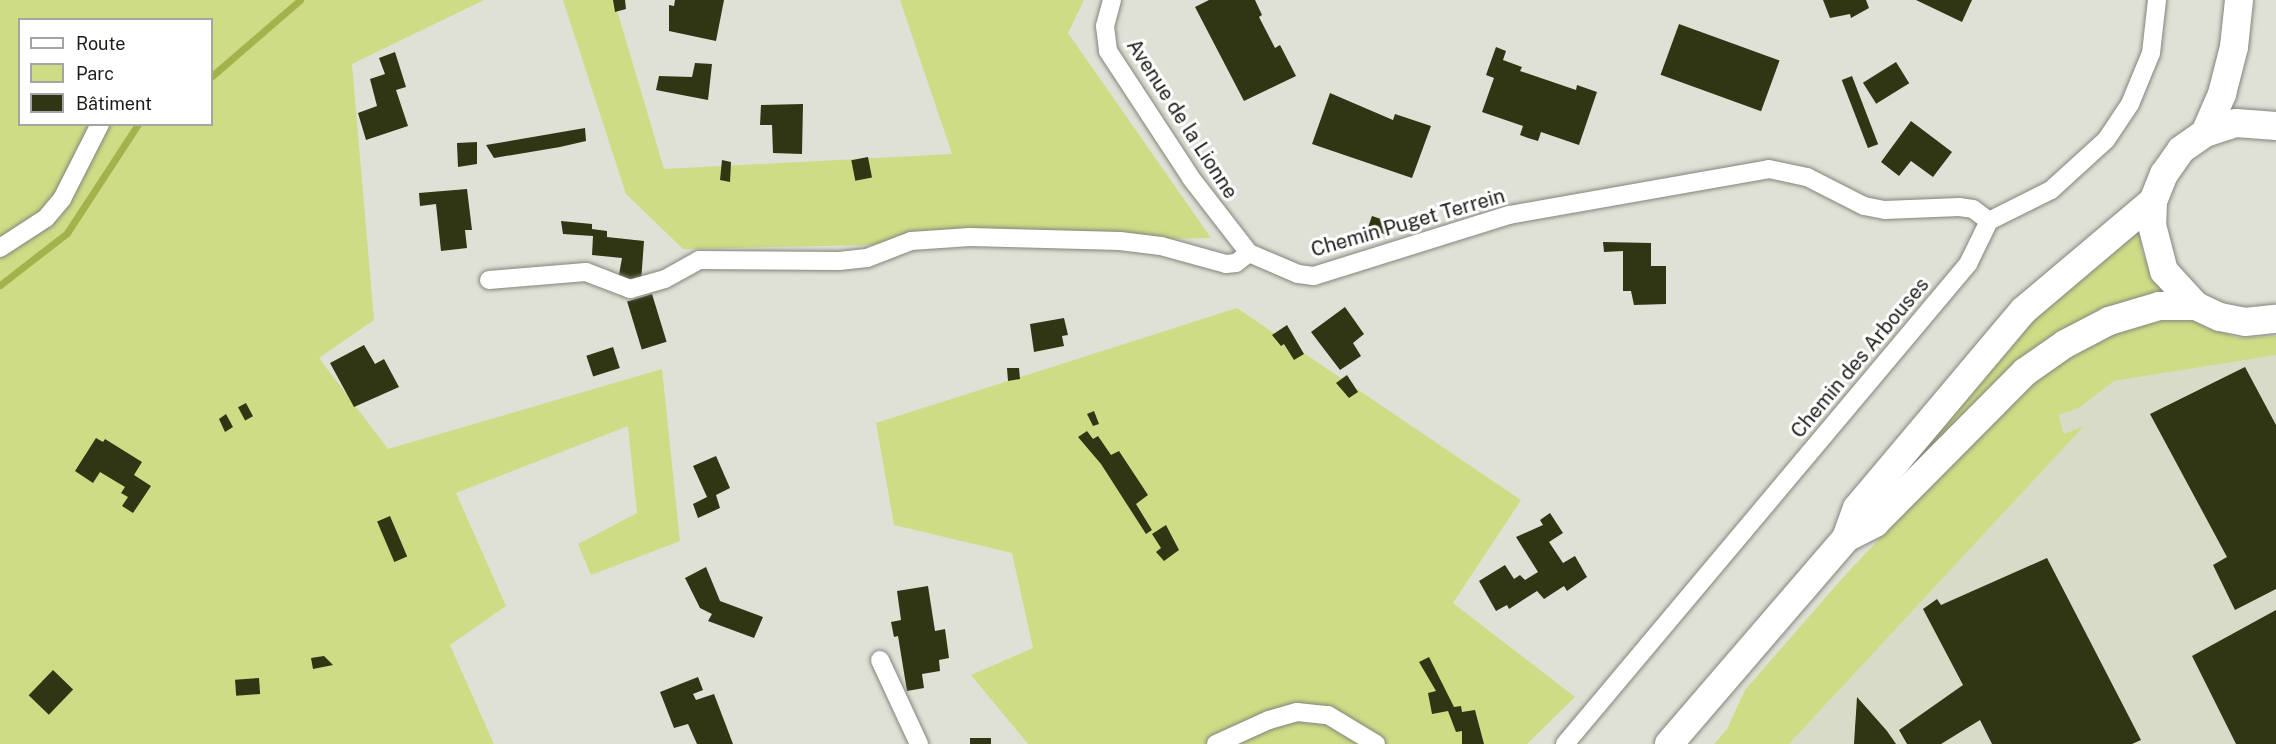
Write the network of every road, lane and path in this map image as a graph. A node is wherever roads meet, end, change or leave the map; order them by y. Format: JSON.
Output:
{"nodes":[{"id":1,"x":1112,"y":0,"type":"edge"},
{"id":2,"x":2157,"y":0,"type":"edge"},
{"id":3,"x":2239,"y":0,"type":"edge"},
{"id":4,"x":99,"y":126,"type":"edge"},
{"id":5,"x":2276,"y":126,"type":"edge"},
{"id":6,"x":2205,"y":133,"type":"junction"},
{"id":7,"x":2153,"y":201,"type":"junction"},
{"id":8,"x":1989,"y":221,"type":"junction"},
{"id":9,"x":0,"y":248,"type":"edge"},
{"id":10,"x":1249,"y":254,"type":"junction"},
{"id":11,"x":489,"y":280,"type":"dead end"},
{"id":12,"x":2196,"y":306,"type":"junction"},
{"id":13,"x":2276,"y":319,"type":"edge"},
{"id":14,"x":1846,"y":538,"type":"junction"},
{"id":15,"x":880,"y":660,"type":"dead end"},
{"id":16,"x":1716,"y":689,"type":"junction"},
{"id":17,"x":919,"y":744,"type":"edge"},
{"id":18,"x":1216,"y":744,"type":"edge"},
{"id":19,"x":1376,"y":744,"type":"edge"},
{"id":20,"x":1566,"y":744,"type":"edge"},
{"id":21,"x":1647,"y":744,"type":"edge"},
{"id":22,"x":1669,"y":744,"type":"edge"}],
"edges":[{"from":1,"to":10,"type":"street","name":"Avenue de la Lionne"},
{"from":2,"to":8,"type":"street"},
{"from":3,"to":6,"type":"main road"},
{"from":4,"to":9,"type":"street"},
{"from":5,"to":6,"type":"main road"},
{"from":6,"to":7,"type":"main road"},
{"from":7,"to":12,"type":"main road"},
{"from":7,"to":14,"type":"main road"},
{"from":8,"to":10,"type":"street","name":"Chemin Puget Terrein"},
{"from":8,"to":20,"type":"street","name":"Chemin des Arbouses"},
{"from":10,"to":11,"type":"street"},
{"from":12,"to":13,"type":"main road"},
{"from":12,"to":14,"type":"main road"},
{"from":14,"to":16,"type":"main road"},
{"from":15,"to":17,"type":"street"},
{"from":16,"to":21,"type":"main road"},
{"from":16,"to":22,"type":"main road"},
{"from":18,"to":19,"type":"street"}]}
